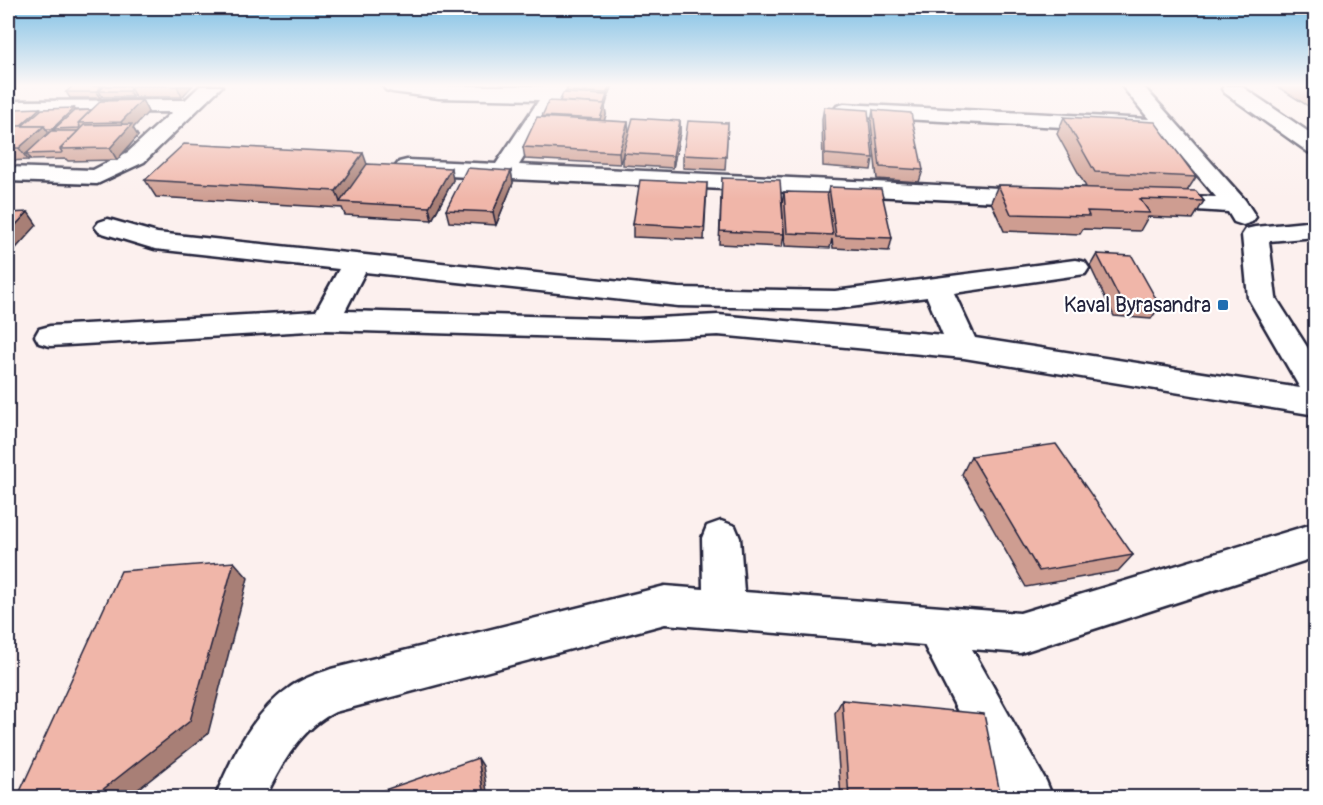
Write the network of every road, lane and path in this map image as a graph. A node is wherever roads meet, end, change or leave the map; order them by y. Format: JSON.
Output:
{"nodes":[{"id":1,"x":171,"y":124,"type":"edge"},
{"id":2,"x":534,"y":124,"type":"edge"},
{"id":3,"x":1118,"y":124,"type":"edge"},
{"id":4,"x":1165,"y":124,"type":"edge"},
{"id":5,"x":1282,"y":124,"type":"edge"},
{"id":6,"x":1167,"y":126,"type":"junction"},
{"id":7,"x":1316,"y":147,"type":"edge"},
{"id":8,"x":388,"y":166,"type":"edge"},
{"id":9,"x":502,"y":173,"type":"junction"},
{"id":10,"x":8,"y":174,"type":"edge"},
{"id":11,"x":1058,"y":197,"type":"edge"},
{"id":12,"x":1129,"y":201,"type":"edge"},
{"id":13,"x":1236,"y":205,"type":"junction"},
{"id":14,"x":108,"y":227,"type":"dead end"},
{"id":15,"x":1316,"y":229,"type":"edge"},
{"id":16,"x":1255,"y":235,"type":"junction"},
{"id":17,"x":356,"y":262,"type":"junction"},
{"id":18,"x":1075,"y":268,"type":"dead end"},
{"id":19,"x":937,"y":287,"type":"junction"},
{"id":20,"x":326,"y":320,"type":"junction"},
{"id":21,"x":50,"y":336,"type":"dead end"},
{"id":22,"x":964,"y":347,"type":"junction"},
{"id":23,"x":1316,"y":384,"type":"edge"},
{"id":24,"x":1316,"y":403,"type":"edge"},
{"id":25,"x":721,"y":538,"type":"dead end"},
{"id":26,"x":1316,"y":540,"type":"edge"},
{"id":27,"x":724,"y":610,"type":"junction"},
{"id":28,"x":936,"y":626,"type":"junction"},
{"id":29,"x":239,"y":798,"type":"edge"},
{"id":30,"x":1029,"y":798,"type":"edge"}],
"edges":[{"from":1,"to":10,"type":"street"},
{"from":2,"to":9,"type":"street"},
{"from":3,"to":6,"type":"street"},
{"from":4,"to":6,"type":"street"},
{"from":5,"to":7,"type":"street"},
{"from":6,"to":13,"type":"street"},
{"from":8,"to":9,"type":"street"},
{"from":9,"to":11,"type":"street"},
{"from":12,"to":13,"type":"street"},
{"from":13,"to":16,"type":"street"},
{"from":14,"to":17,"type":"street"},
{"from":15,"to":16,"type":"street"},
{"from":16,"to":23,"type":"street"},
{"from":17,"to":19,"type":"street"},
{"from":17,"to":20,"type":"street"},
{"from":18,"to":19,"type":"street"},
{"from":19,"to":22,"type":"street"},
{"from":20,"to":21,"type":"street"},
{"from":20,"to":22,"type":"street"},
{"from":22,"to":24,"type":"street"},
{"from":25,"to":27,"type":"street"},
{"from":26,"to":28,"type":"street"},
{"from":27,"to":28,"type":"street"},
{"from":27,"to":29,"type":"street"},
{"from":28,"to":30,"type":"street"}]}
